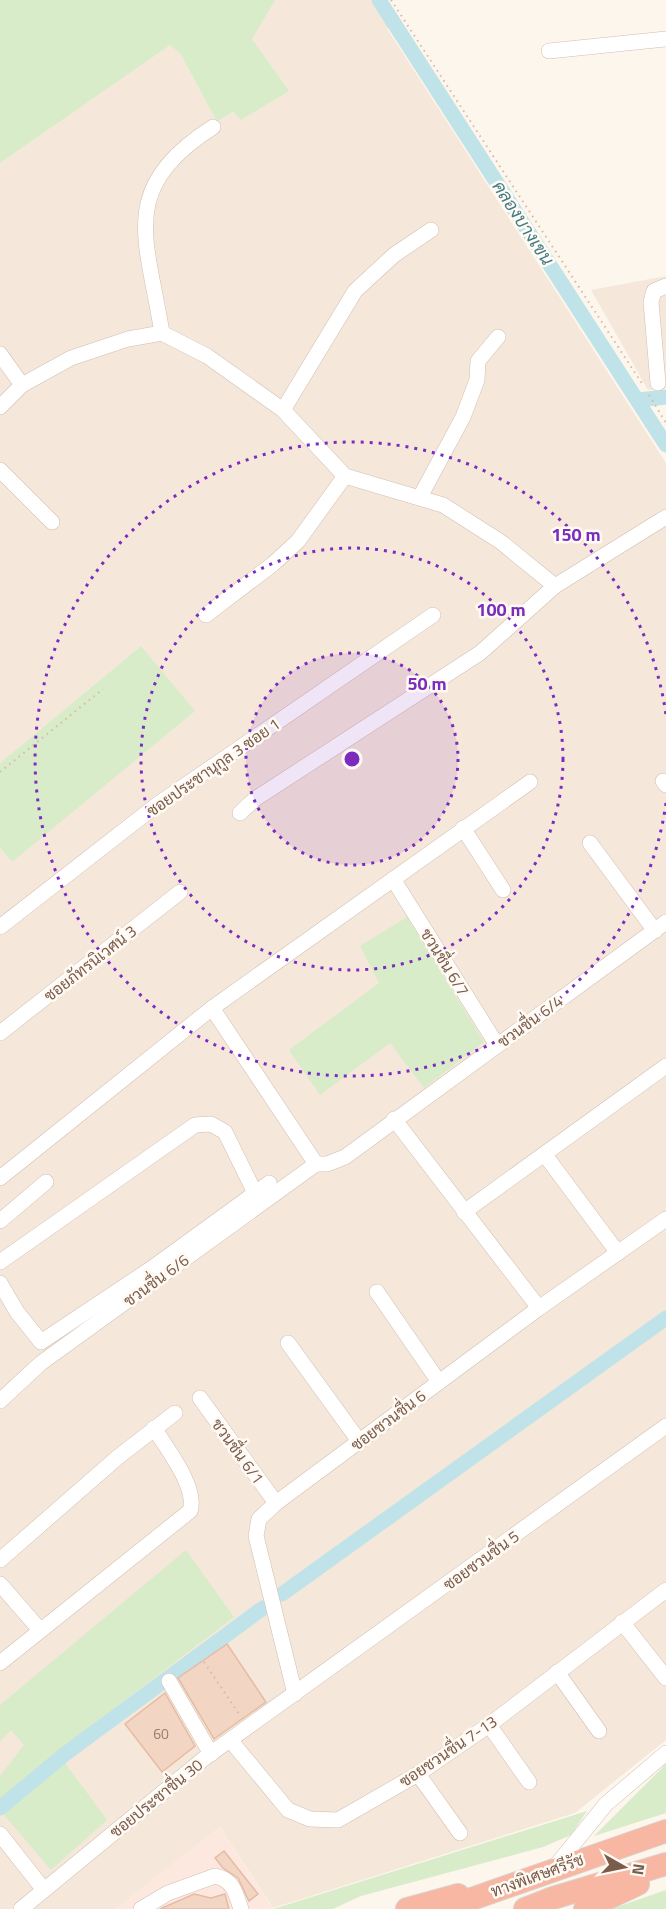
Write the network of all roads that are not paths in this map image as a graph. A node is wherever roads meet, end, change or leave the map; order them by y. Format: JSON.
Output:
{"nodes":[{"id":1,"x":666,"y":39,"type":"edge"},
{"id":2,"x":549,"y":51,"type":"dead end"},
{"id":3,"x":213,"y":127,"type":"dead end"},
{"id":4,"x":431,"y":230,"type":"dead end"},
{"id":5,"x":666,"y":286,"type":"edge"},
{"id":6,"x":162,"y":333,"type":"junction"},
{"id":7,"x":498,"y":337,"type":"dead end"},
{"id":8,"x":0,"y":354,"type":"edge"},
{"id":9,"x":22,"y":385,"type":"junction"},
{"id":10,"x":654,"y":389,"type":"road end"},
{"id":11,"x":0,"y":407,"type":"edge"},
{"id":12,"x":283,"y":410,"type":"junction"},
{"id":13,"x":0,"y":470,"type":"edge"},
{"id":14,"x":345,"y":476,"type":"junction"},
{"id":15,"x":420,"y":497,"type":"junction"},
{"id":16,"x":666,"y":517,"type":"edge"},
{"id":17,"x":52,"y":522,"type":"dead end"},
{"id":18,"x":555,"y":586,"type":"junction"},
{"id":19,"x":206,"y":615,"type":"dead end"},
{"id":20,"x":433,"y":615,"type":"dead end"},
{"id":21,"x":530,"y":782,"type":"dead end"},
{"id":22,"x":240,"y":813,"type":"dead end"},
{"id":23,"x":463,"y":828,"type":"junction"},
{"id":24,"x":590,"y":843,"type":"dead end"},
{"id":25,"x":393,"y":879,"type":"junction"},
{"id":26,"x":503,"y":890,"type":"dead end"},
{"id":27,"x":180,"y":892,"type":"dead end"},
{"id":28,"x":0,"y":927,"type":"edge"},
{"id":29,"x":662,"y":928,"type":"edge"},
{"id":30,"x":212,"y":1008,"type":"junction"},
{"id":31,"x":0,"y":1033,"type":"edge"},
{"id":32,"x":497,"y":1045,"type":"junction"},
{"id":33,"x":666,"y":1066,"type":"edge"},
{"id":34,"x":394,"y":1119,"type":"junction"},
{"id":35,"x":545,"y":1155,"type":"junction"},
{"id":36,"x":316,"y":1164,"type":"junction"},
{"id":37,"x":0,"y":1178,"type":"edge"},
{"id":38,"x":46,"y":1182,"type":"dead end"},
{"id":39,"x":269,"y":1183,"type":"dead end"},
{"id":40,"x":255,"y":1193,"type":"junction"},
{"id":41,"x":464,"y":1212,"type":"junction"},
{"id":42,"x":666,"y":1219,"type":"edge"},
{"id":43,"x":0,"y":1221,"type":"edge"},
{"id":44,"x":618,"y":1253,"type":"junction"},
{"id":45,"x":0,"y":1262,"type":"edge"},
{"id":46,"x":0,"y":1283,"type":"edge"},
{"id":47,"x":377,"y":1292,"type":"dead end"},
{"id":48,"x":539,"y":1308,"type":"junction"},
{"id":49,"x":288,"y":1343,"type":"dead end"},
{"id":50,"x":439,"y":1382,"type":"junction"},
{"id":51,"x":200,"y":1398,"type":"dead end"},
{"id":52,"x":0,"y":1401,"type":"edge"},
{"id":53,"x":175,"y":1413,"type":"dead end"},
{"id":54,"x":666,"y":1426,"type":"edge"},
{"id":55,"x":154,"y":1428,"type":"junction"},
{"id":56,"x":359,"y":1441,"type":"junction"},
{"id":57,"x":276,"y":1503,"type":"junction"},
{"id":58,"x":0,"y":1560,"type":"edge"},
{"id":59,"x":0,"y":1584,"type":"edge"},
{"id":60,"x":666,"y":1590,"type":"edge"},
{"id":61,"x":622,"y":1622,"type":"junction"},
{"id":62,"x":40,"y":1630,"type":"junction"},
{"id":63,"x":0,"y":1663,"type":"edge"},
{"id":64,"x":556,"y":1672,"type":"junction"},
{"id":65,"x":666,"y":1678,"type":"edge"},
{"id":66,"x":169,"y":1681,"type":"dead end"},
{"id":67,"x":295,"y":1694,"type":"junction"},
{"id":68,"x":489,"y":1725,"type":"junction"},
{"id":69,"x":599,"y":1731,"type":"dead end"},
{"id":70,"x":231,"y":1742,"type":"junction"},
{"id":71,"x":666,"y":1753,"type":"edge"},
{"id":72,"x":211,"y":1754,"type":"junction"},
{"id":73,"x":418,"y":1774,"type":"junction"},
{"id":74,"x":529,"y":1782,"type":"dead end"},
{"id":75,"x":666,"y":1831,"type":"edge"},
{"id":76,"x":460,"y":1833,"type":"dead end"},
{"id":77,"x":0,"y":1834,"type":"edge"},
{"id":78,"x":666,"y":1864,"type":"edge"},
{"id":79,"x":545,"y":1871,"type":"junction"},
{"id":80,"x":666,"y":1871,"type":"edge"},
{"id":81,"x":44,"y":1890,"type":"junction"},
{"id":82,"x":21,"y":1909,"type":"edge"},
{"id":83,"x":141,"y":1909,"type":"edge"},
{"id":84,"x":241,"y":1909,"type":"edge"},
{"id":85,"x":407,"y":1909,"type":"edge"},
{"id":86,"x":443,"y":1909,"type":"edge"},
{"id":87,"x":525,"y":1909,"type":"edge"},
{"id":88,"x":585,"y":1909,"type":"edge"}],
"edges":[{"from":1,"to":2,"type":"street"},
{"from":3,"to":6,"type":"street"},
{"from":4,"to":12,"type":"street"},
{"from":5,"to":10,"type":"street"},
{"from":6,"to":9,"type":"street"},
{"from":6,"to":12,"type":"street"},
{"from":7,"to":15,"type":"street"},
{"from":8,"to":9,"type":"street"},
{"from":9,"to":11,"type":"street"},
{"from":12,"to":14,"type":"street"},
{"from":13,"to":17,"type":"street"},
{"from":14,"to":15,"type":"street"},
{"from":14,"to":19,"type":"street"},
{"from":15,"to":18,"type":"street"},
{"from":16,"to":18,"type":"street"},
{"from":18,"to":22,"type":"street"},
{"from":20,"to":28,"type":"street","name":"ซอยประชานุกูล 3 ซอย 1"},
{"from":21,"to":23,"type":"street"},
{"from":23,"to":25,"type":"street"},
{"from":23,"to":26,"type":"street"},
{"from":24,"to":29,"type":"street"},
{"from":25,"to":30,"type":"street"},
{"from":25,"to":32,"type":"street","name":"ชวนชื่น 6/7"},
{"from":27,"to":31,"type":"street","name":"ซอยภัทรนิเวศน์ 3"},
{"from":29,"to":32,"type":"street","name":"ชวนชื่น 6/4"},
{"from":30,"to":36,"type":"street"},
{"from":30,"to":37,"type":"street"},
{"from":32,"to":34,"type":"street","name":"ชวนชื่น 6/4"},
{"from":33,"to":35,"type":"street"},
{"from":34,"to":36,"type":"street","name":"ชวนชื่น 6/4"},
{"from":34,"to":41,"type":"street"},
{"from":35,"to":41,"type":"street"},
{"from":35,"to":44,"type":"street"},
{"from":36,"to":52,"type":"street","name":"ชวนชื่น 6/6"},
{"from":38,"to":43,"type":"street"},
{"from":39,"to":40,"type":"street"},
{"from":40,"to":45,"type":"street"},
{"from":40,"to":46,"type":"street"},
{"from":41,"to":48,"type":"street"},
{"from":42,"to":44,"type":"street","name":"ซอยชวนชื่น 6"},
{"from":44,"to":48,"type":"street","name":"ซอยชวนชื่น 6"},
{"from":47,"to":50,"type":"street"},
{"from":48,"to":50,"type":"street","name":"ซอยชวนชื่น 6"},
{"from":49,"to":56,"type":"street"},
{"from":50,"to":56,"type":"street","name":"ซอยชวนชื่น 6"},
{"from":51,"to":57,"type":"street","name":"ชวนชื่น 6/1"},
{"from":53,"to":55,"type":"street"},
{"from":54,"to":67,"type":"street","name":"ซอยชวนชื่น 5"},
{"from":55,"to":58,"type":"street"},
{"from":55,"to":62,"type":"street"},
{"from":56,"to":57,"type":"street","name":"ซอยชวนชื่น 6"},
{"from":57,"to":67,"type":"street","name":"ซอยชวนชื่น 6"},
{"from":59,"to":62,"type":"street"},
{"from":60,"to":61,"type":"street","name":"ซอยชวนชื่น 7-13"},
{"from":61,"to":64,"type":"street","name":"ซอยชวนชื่น 7-13"},
{"from":61,"to":65,"type":"street"},
{"from":62,"to":63,"type":"street"},
{"from":64,"to":68,"type":"street","name":"ซอยชวนชื่น 7-13"},
{"from":64,"to":69,"type":"street"},
{"from":66,"to":72,"type":"street"},
{"from":67,"to":70,"type":"street","name":"ซอยประชาชื่น 30"},
{"from":68,"to":73,"type":"street","name":"ซอยชวนชื่น 7-13"},
{"from":68,"to":74,"type":"street"},
{"from":70,"to":72,"type":"street","name":"ซอยประชาชื่น 30"},
{"from":70,"to":73,"type":"street","name":"ซอยชวนชื่น 7-13"},
{"from":71,"to":79,"type":"street"},
{"from":72,"to":81,"type":"street","name":"ซอยประชาชื่น 30"},
{"from":73,"to":76,"type":"street"},
{"from":75,"to":79,"type":"highway","name":"ทางพิเศษศรีรัช"},
{"from":77,"to":81,"type":"street"},
{"from":78,"to":87,"type":"highway","name":"ทางพิเศษศรีรัช"},
{"from":79,"to":85,"type":"highway"},
{"from":79,"to":86,"type":"highway","name":"ทางพิเศษศรีรัช"},
{"from":80,"to":88,"type":"highway"},
{"from":81,"to":82,"type":"street","name":"ซอยประชาชื่น 30"},
{"from":83,"to":84,"type":"street"}]}
